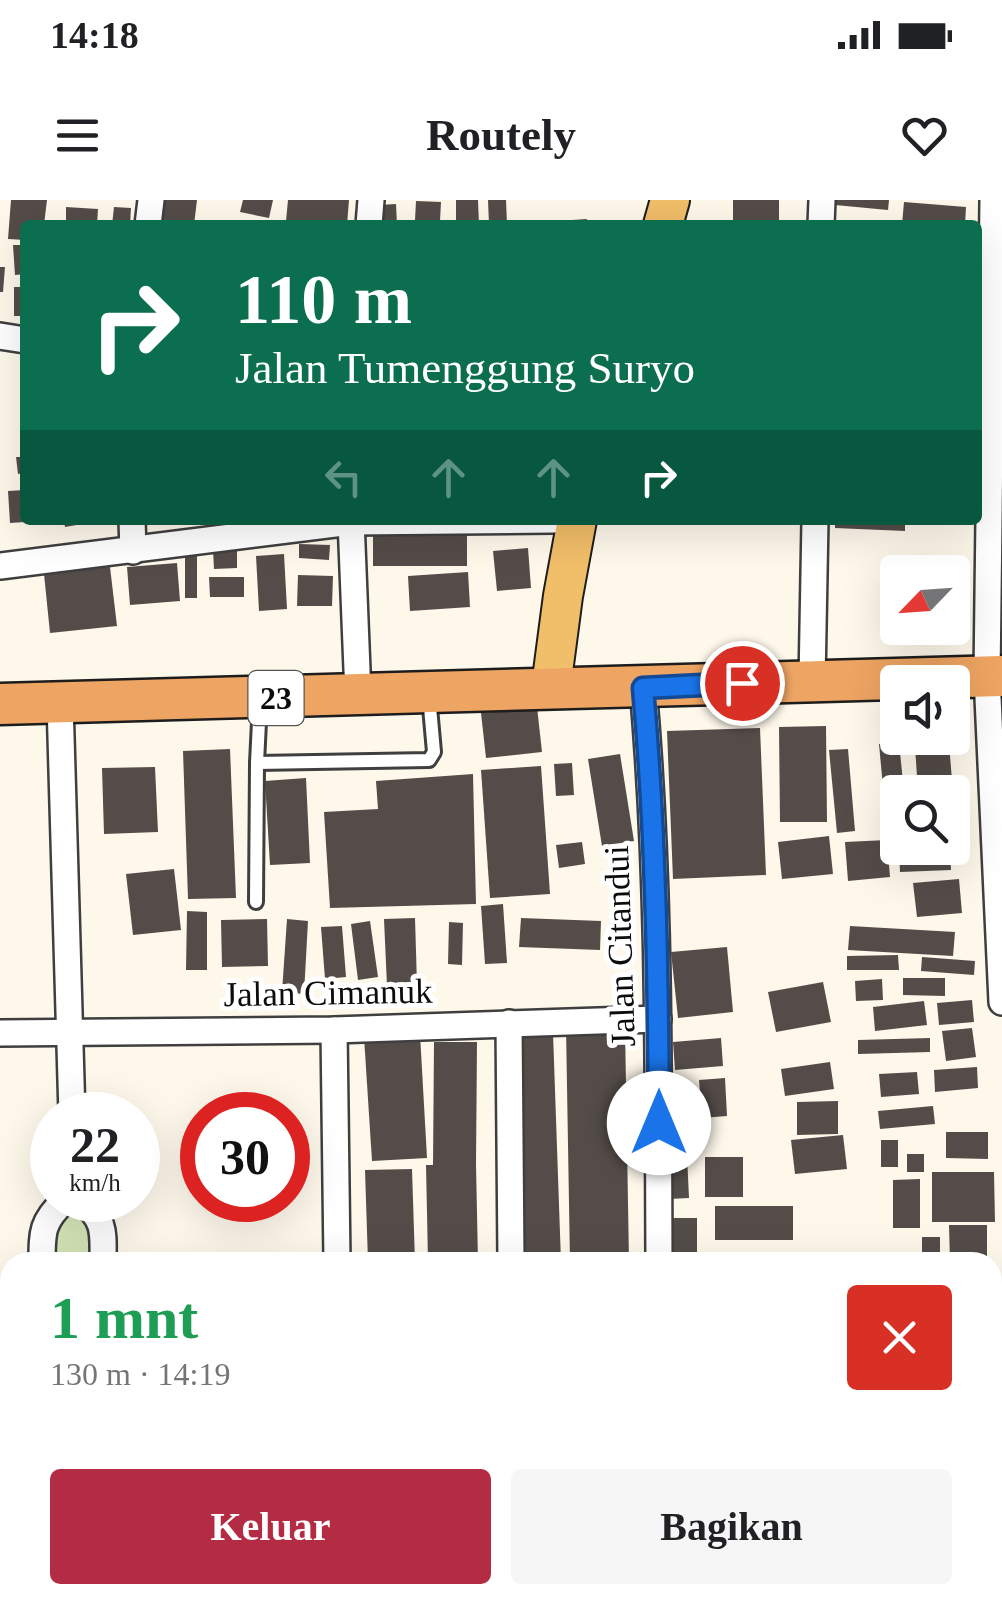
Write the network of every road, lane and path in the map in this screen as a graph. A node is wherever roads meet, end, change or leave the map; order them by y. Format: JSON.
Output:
{"nodes":[{"id":1,"x":993,"y":200,"type":"edge"},
{"id":2,"x":132,"y":525,"type":"edge"},
{"id":3,"x":322,"y":525,"type":"edge"},
{"id":4,"x":351,"y":525,"type":"edge"},
{"id":5,"x":576,"y":525,"type":"edge"},
{"id":6,"x":815,"y":525,"type":"edge"},
{"id":7,"x":133,"y":551,"type":"junction"},
{"id":8,"x":0,"y":566,"type":"edge"},
{"id":9,"x":994,"y":676,"type":"edge"},
{"id":10,"x":812,"y":680,"type":"junction"},
{"id":11,"x":551,"y":687,"type":"junction"},
{"id":12,"x":643,"y":688,"type":"junction"},
{"id":13,"x":429,"y":693,"type":"junction"},
{"id":14,"x":358,"y":696,"type":"junction"},
{"id":15,"x":260,"y":698,"type":"junction"},
{"id":16,"x":60,"y":702,"type":"junction"},
{"id":17,"x":0,"y":704,"type":"edge"},
{"id":18,"x":257,"y":762,"type":"junction"},
{"id":19,"x":256,"y":902,"type":"dead end"},
{"id":20,"x":1002,"y":1002,"type":"edge"},
{"id":21,"x":658,"y":1019,"type":"junction"},
{"id":22,"x":509,"y":1023,"type":"junction"},
{"id":23,"x":334,"y":1030,"type":"junction"},
{"id":24,"x":70,"y":1031,"type":"junction"},
{"id":25,"x":0,"y":1033,"type":"edge"},
{"id":26,"x":71,"y":1092,"type":"edge"},
{"id":27,"x":46,"y":1222,"type":"edge"},
{"id":28,"x":101,"y":1222,"type":"edge"},
{"id":29,"x":42,"y":1252,"type":"edge"},
{"id":30,"x":102,"y":1252,"type":"edge"},
{"id":31,"x":337,"y":1252,"type":"edge"},
{"id":32,"x":511,"y":1252,"type":"edge"},
{"id":33,"x":660,"y":1252,"type":"edge"}],
"edges":[{"from":1,"to":9,"type":"street"},
{"from":2,"to":7,"type":"street"},
{"from":3,"to":7,"type":"street"},
{"from":4,"to":14,"type":"street"},
{"from":5,"to":11,"type":"main road"},
{"from":6,"to":10,"type":"street"},
{"from":7,"to":8,"type":"street"},
{"from":9,"to":10,"type":"highway","number":"23"},
{"from":9,"to":20,"type":"street"},
{"from":10,"to":12,"type":"highway","number":"23"},
{"from":11,"to":12,"type":"highway","number":"23"},
{"from":11,"to":13,"type":"highway","number":"23"},
{"from":12,"to":21,"type":"street","name":"Jalan Citandui"},
{"from":13,"to":14,"type":"highway","number":"23"},
{"from":13,"to":18,"type":"lane"},
{"from":14,"to":15,"type":"highway","number":"23"},
{"from":15,"to":16,"type":"highway","number":"23"},
{"from":15,"to":18,"type":"lane"},
{"from":16,"to":17,"type":"highway","number":"23"},
{"from":16,"to":24,"type":"street"},
{"from":18,"to":19,"type":"lane"},
{"from":21,"to":22,"type":"street","name":"Jalan Cimanuk"},
{"from":21,"to":33,"type":"street","name":"Jalan Citandui"},
{"from":22,"to":23,"type":"street","name":"Jalan Cimanuk"},
{"from":22,"to":32,"type":"street"},
{"from":23,"to":24,"type":"street","name":"Jalan Cimanuk"},
{"from":23,"to":31,"type":"street"},
{"from":24,"to":25,"type":"street","name":"Jalan Cimanuk"},
{"from":24,"to":26,"type":"street"},
{"from":27,"to":29,"type":"street"},
{"from":28,"to":30,"type":"street"}]}
